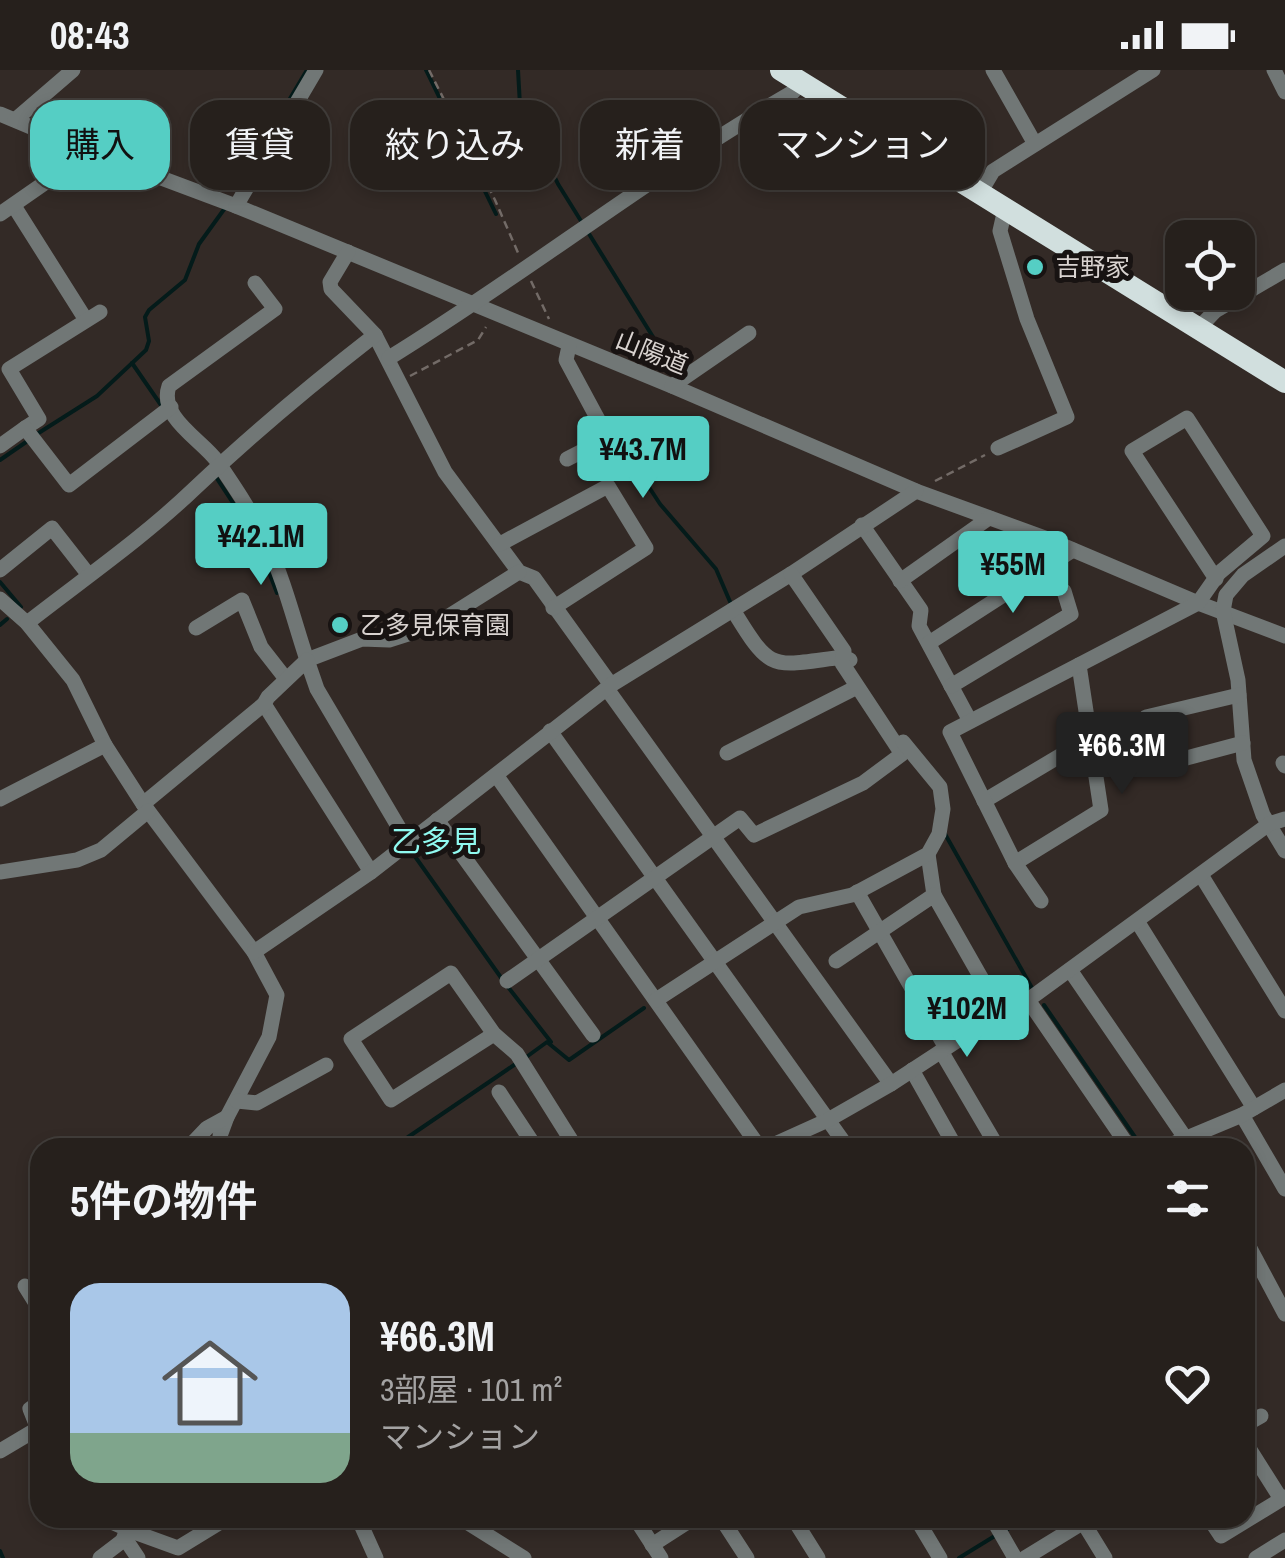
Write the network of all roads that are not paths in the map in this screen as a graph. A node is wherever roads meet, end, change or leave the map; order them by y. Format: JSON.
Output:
{"nodes":[{"id":1,"x":73,"y":70,"type":"edge"},
{"id":2,"x":316,"y":70,"type":"edge"},
{"id":3,"x":780,"y":70,"type":"edge"},
{"id":4,"x":993,"y":70,"type":"edge"},
{"id":5,"x":1154,"y":70,"type":"edge"},
{"id":6,"x":1274,"y":70,"type":"edge"},
{"id":7,"x":802,"y":83,"type":"junction"},
{"id":8,"x":1285,"y":92,"type":"edge"},
{"id":9,"x":4,"y":116,"type":"edge"},
{"id":10,"x":30,"y":127,"type":"edge"},
{"id":11,"x":1035,"y":144,"type":"junction"},
{"id":12,"x":170,"y":181,"type":"edge"},
{"id":13,"x":36,"y":190,"type":"edge"},
{"id":14,"x":980,"y":193,"type":"junction"},
{"id":15,"x":231,"y":204,"type":"junction"},
{"id":16,"x":1005,"y":208,"type":"junction"},
{"id":17,"x":7,"y":210,"type":"edge"},
{"id":18,"x":348,"y":252,"type":"junction"},
{"id":19,"x":1285,"y":270,"type":"edge"},
{"id":20,"x":255,"y":283,"type":"dead end"},
{"id":21,"x":474,"y":306,"type":"junction"},
{"id":22,"x":1197,"y":330,"type":"junction"},
{"id":23,"x":749,"y":333,"type":"dead end"},
{"id":24,"x":375,"y":335,"type":"junction"},
{"id":25,"x":565,"y":344,"type":"junction"},
{"id":26,"x":389,"y":358,"type":"junction"},
{"id":27,"x":1285,"y":382,"type":"edge"},
{"id":28,"x":672,"y":386,"type":"junction"},
{"id":29,"x":166,"y":410,"type":"junction"},
{"id":30,"x":30,"y":436,"type":"junction"},
{"id":31,"x":0,"y":446,"type":"edge"},
{"id":32,"x":998,"y":448,"type":"road end"},
{"id":33,"x":567,"y":460,"type":"dead end"},
{"id":34,"x":214,"y":468,"type":"junction"},
{"id":35,"x":916,"y":491,"type":"junction"},
{"id":36,"x":989,"y":518,"type":"junction"},
{"id":37,"x":862,"y":525,"type":"junction"},
{"id":38,"x":500,"y":544,"type":"junction"},
{"id":39,"x":1285,"y":546,"type":"edge"},
{"id":40,"x":1073,"y":550,"type":"junction"},
{"id":41,"x":0,"y":570,"type":"edge"},
{"id":42,"x":520,"y":572,"type":"junction"},
{"id":43,"x":88,"y":574,"type":"junction"},
{"id":44,"x":791,"y":574,"type":"junction"},
{"id":45,"x":1216,"y":579,"type":"junction"},
{"id":46,"x":900,"y":581,"type":"junction"},
{"id":47,"x":1064,"y":591,"type":"dead end"},
{"id":48,"x":0,"y":598,"type":"edge"},
{"id":49,"x":1198,"y":604,"type":"junction"},
{"id":50,"x":553,"y":608,"type":"junction"},
{"id":51,"x":732,"y":610,"type":"junction"},
{"id":52,"x":1222,"y":611,"type":"junction"},
{"id":53,"x":27,"y":624,"type":"junction"},
{"id":54,"x":196,"y":628,"type":"dead end"},
{"id":55,"x":1285,"y":636,"type":"edge"},
{"id":56,"x":929,"y":643,"type":"junction"},
{"id":57,"x":842,"y":658,"type":"junction"},
{"id":58,"x":308,"y":660,"type":"junction"},
{"id":59,"x":1079,"y":665,"type":"junction"},
{"id":60,"x":286,"y":679,"type":"junction"},
{"id":61,"x":952,"y":686,"type":"junction"},
{"id":62,"x":609,"y":687,"type":"junction"},
{"id":63,"x":858,"y":687,"type":"junction"},
{"id":64,"x":1239,"y":695,"type":"junction"},
{"id":65,"x":264,"y":704,"type":"junction"},
{"id":66,"x":1146,"y":716,"type":"dead end"},
{"id":67,"x":970,"y":722,"type":"junction"},
{"id":68,"x":550,"y":731,"type":"junction"},
{"id":69,"x":1090,"y":738,"type":"junction"},
{"id":70,"x":1243,"y":743,"type":"junction"},
{"id":71,"x":105,"y":745,"type":"junction"},
{"id":72,"x":728,"y":753,"type":"dead end"},
{"id":73,"x":1145,"y":770,"type":"dead end"},
{"id":74,"x":496,"y":774,"type":"junction"},
{"id":75,"x":0,"y":799,"type":"edge"},
{"id":76,"x":984,"y":801,"type":"junction"},
{"id":77,"x":146,"y":807,"type":"junction"},
{"id":78,"x":438,"y":820,"type":"junction"},
{"id":79,"x":1277,"y":822,"type":"edge"},
{"id":80,"x":712,"y":836,"type":"junction"},
{"id":81,"x":408,"y":843,"type":"junction"},
{"id":82,"x":1285,"y":852,"type":"edge"},
{"id":83,"x":928,"y":854,"type":"junction"},
{"id":84,"x":1015,"y":862,"type":"junction"},
{"id":85,"x":0,"y":872,"type":"edge"},
{"id":86,"x":371,"y":872,"type":"junction"},
{"id":87,"x":1201,"y":875,"type":"junction"},
{"id":88,"x":654,"y":877,"type":"junction"},
{"id":89,"x":858,"y":892,"type":"junction"},
{"id":90,"x":934,"y":895,"type":"junction"},
{"id":91,"x":1041,"y":901,"type":"dead end"},
{"id":92,"x":597,"y":918,"type":"junction"},
{"id":93,"x":774,"y":921,"type":"junction"},
{"id":94,"x":1137,"y":921,"type":"junction"},
{"id":95,"x":879,"y":932,"type":"junction"},
{"id":96,"x":254,"y":952,"type":"junction"},
{"id":97,"x":538,"y":959,"type":"junction"},
{"id":98,"x":836,"y":961,"type":"dead end"},
{"id":99,"x":715,"y":962,"type":"junction"},
{"id":100,"x":1070,"y":970,"type":"junction"},
{"id":101,"x":508,"y":981,"type":"dead end"},
{"id":102,"x":656,"y":1000,"type":"junction"},
{"id":103,"x":1028,"y":1000,"type":"junction"},
{"id":104,"x":1285,"y":1011,"type":"edge"},
{"id":105,"x":1000,"y":1012,"type":"junction"},
{"id":106,"x":494,"y":1034,"type":"junction"},
{"id":107,"x":593,"y":1035,"type":"dead end"},
{"id":108,"x":943,"y":1049,"type":"junction"},
{"id":109,"x":326,"y":1065,"type":"dead end"},
{"id":110,"x":912,"y":1070,"type":"junction"},
{"id":111,"x":891,"y":1084,"type":"junction"},
{"id":112,"x":1285,"y":1090,"type":"edge"},
{"id":113,"x":499,"y":1092,"type":"dead end"},
{"id":114,"x":237,"y":1101,"type":"junction"},
{"id":115,"x":1248,"y":1111,"type":"junction"},
{"id":116,"x":227,"y":1116,"type":"junction"},
{"id":117,"x":828,"y":1120,"type":"junction"},
{"id":118,"x":198,"y":1138,"type":"edge"},
{"id":119,"x":221,"y":1138,"type":"edge"},
{"id":120,"x":529,"y":1138,"type":"edge"},
{"id":121,"x":570,"y":1138,"type":"edge"},
{"id":122,"x":756,"y":1138,"type":"edge"},
{"id":123,"x":786,"y":1138,"type":"edge"},
{"id":124,"x":841,"y":1138,"type":"edge"},
{"id":125,"x":950,"y":1138,"type":"edge"},
{"id":126,"x":992,"y":1138,"type":"edge"},
{"id":127,"x":1123,"y":1138,"type":"edge"},
{"id":128,"x":1188,"y":1138,"type":"edge"},
{"id":129,"x":1198,"y":1138,"type":"edge"},
{"id":130,"x":1285,"y":1189,"type":"edge"},
{"id":131,"x":1255,"y":1258,"type":"edge"},
{"id":132,"x":25,"y":1286,"type":"dead end"},
{"id":133,"x":30,"y":1294,"type":"edge"},
{"id":134,"x":1285,"y":1314,"type":"edge"},
{"id":135,"x":1261,"y":1416,"type":"dead end"},
{"id":136,"x":1255,"y":1419,"type":"edge"},
{"id":137,"x":30,"y":1436,"type":"edge"},
{"id":138,"x":0,"y":1452,"type":"edge"},
{"id":139,"x":1255,"y":1457,"type":"edge"},
{"id":140,"x":1283,"y":1498,"type":"edge"},
{"id":141,"x":1255,"y":1515,"type":"edge"},
{"id":142,"x":119,"y":1528,"type":"edge"},
{"id":143,"x":210,"y":1528,"type":"edge"},
{"id":144,"x":362,"y":1528,"type":"edge"},
{"id":145,"x":476,"y":1528,"type":"edge"},
{"id":146,"x":642,"y":1528,"type":"edge"},
{"id":147,"x":683,"y":1528,"type":"edge"},
{"id":148,"x":726,"y":1528,"type":"edge"},
{"id":149,"x":799,"y":1528,"type":"edge"},
{"id":150,"x":922,"y":1528,"type":"edge"},
{"id":151,"x":998,"y":1528,"type":"edge"},
{"id":152,"x":1074,"y":1528,"type":"edge"},
{"id":153,"x":1091,"y":1528,"type":"edge"},
{"id":154,"x":129,"y":1534,"type":"junction"},
{"id":155,"x":1285,"y":1540,"type":"edge"},
{"id":156,"x":657,"y":1551,"type":"edge"},
{"id":157,"x":100,"y":1558,"type":"edge"},
{"id":158,"x":138,"y":1558,"type":"edge"},
{"id":159,"x":376,"y":1558,"type":"edge"},
{"id":160,"x":524,"y":1558,"type":"edge"},
{"id":161,"x":746,"y":1558,"type":"edge"},
{"id":162,"x":818,"y":1558,"type":"edge"},
{"id":163,"x":940,"y":1558,"type":"edge"},
{"id":164,"x":1015,"y":1558,"type":"edge"},
{"id":165,"x":1025,"y":1558,"type":"edge"},
{"id":166,"x":1105,"y":1558,"type":"edge"},
{"id":167,"x":1256,"y":1558,"type":"edge"}],
"edges":[{"from":1,"to":9,"type":"street"},
{"from":2,"to":15,"type":"street"},
{"from":3,"to":7,"type":"highway"},
{"from":4,"to":11,"type":"street"},
{"from":5,"to":11,"type":"street"},
{"from":6,"to":8,"type":"street"},
{"from":7,"to":14,"type":"highway"},
{"from":7,"to":21,"type":"street"},
{"from":9,"to":10,"type":"street","name":"山陽道"},
{"from":11,"to":14,"type":"street"},
{"from":12,"to":15,"type":"street","name":"山陽道"},
{"from":13,"to":17,"type":"street"},
{"from":14,"to":16,"type":"highway"},
{"from":15,"to":18,"type":"street","name":"山陽道"},
{"from":16,"to":22,"type":"highway"},
{"from":16,"to":32,"type":"street"},
{"from":17,"to":30,"type":"street"},
{"from":18,"to":21,"type":"street","name":"山陽道"},
{"from":18,"to":24,"type":"street"},
{"from":19,"to":22,"type":"street"},
{"from":20,"to":29,"type":"street"},
{"from":21,"to":25,"type":"street","name":"山陽道"},
{"from":21,"to":26,"type":"street"},
{"from":22,"to":27,"type":"highway"},
{"from":23,"to":28,"type":"street"},
{"from":24,"to":26,"type":"street"},
{"from":24,"to":34,"type":"street"},
{"from":25,"to":28,"type":"street","name":"山陽道"},
{"from":25,"to":33,"type":"street"},
{"from":26,"to":38,"type":"street"},
{"from":28,"to":35,"type":"street","name":"山陽道"},
{"from":29,"to":30,"type":"street"},
{"from":29,"to":34,"type":"street"},
{"from":30,"to":31,"type":"street"},
{"from":34,"to":43,"type":"street"},
{"from":34,"to":58,"type":"street"},
{"from":35,"to":36,"type":"street","name":"山陽道"},
{"from":35,"to":37,"type":"street"},
{"from":36,"to":40,"type":"street","name":"山陽道"},
{"from":36,"to":46,"type":"street"},
{"from":37,"to":44,"type":"street"},
{"from":37,"to":46,"type":"street"},
{"from":38,"to":42,"type":"street"},
{"from":38,"to":50,"type":"street"},
{"from":39,"to":52,"type":"street"},
{"from":40,"to":49,"type":"street","name":"山陽道"},
{"from":40,"to":56,"type":"street"},
{"from":41,"to":43,"type":"street"},
{"from":42,"to":50,"type":"street"},
{"from":42,"to":58,"type":"street"},
{"from":43,"to":53,"type":"street"},
{"from":44,"to":51,"type":"street"},
{"from":44,"to":57,"type":"street"},
{"from":45,"to":45,"type":"street"},
{"from":45,"to":49,"type":"street"},
{"from":46,"to":56,"type":"street"},
{"from":47,"to":61,"type":"street"},
{"from":48,"to":53,"type":"street"},
{"from":49,"to":52,"type":"street","name":"山陽道"},
{"from":49,"to":59,"type":"street"},
{"from":50,"to":62,"type":"street"},
{"from":51,"to":57,"type":"street"},
{"from":51,"to":62,"type":"street"},
{"from":52,"to":55,"type":"street","name":"山陽道"},
{"from":52,"to":64,"type":"street"},
{"from":53,"to":71,"type":"street"},
{"from":54,"to":60,"type":"street"},
{"from":56,"to":61,"type":"street"},
{"from":57,"to":63,"type":"street"},
{"from":57,"to":83,"type":"street"},
{"from":58,"to":60,"type":"street"},
{"from":58,"to":81,"type":"street"},
{"from":59,"to":67,"type":"street"},
{"from":59,"to":69,"type":"street"},
{"from":60,"to":65,"type":"street"},
{"from":61,"to":67,"type":"street"},
{"from":62,"to":68,"type":"street"},
{"from":62,"to":80,"type":"street"},
{"from":63,"to":72,"type":"street"},
{"from":63,"to":80,"type":"street"},
{"from":64,"to":66,"type":"street"},
{"from":64,"to":70,"type":"street"},
{"from":65,"to":77,"type":"street"},
{"from":65,"to":86,"type":"street"},
{"from":67,"to":76,"type":"street"},
{"from":68,"to":74,"type":"street"},
{"from":68,"to":88,"type":"street"},
{"from":69,"to":76,"type":"street"},
{"from":69,"to":84,"type":"street"},
{"from":70,"to":73,"type":"street"},
{"from":70,"to":79,"type":"street"},
{"from":71,"to":75,"type":"street"},
{"from":71,"to":77,"type":"street"},
{"from":74,"to":78,"type":"street"},
{"from":74,"to":92,"type":"street"},
{"from":76,"to":84,"type":"street"},
{"from":77,"to":85,"type":"street"},
{"from":77,"to":96,"type":"street"},
{"from":78,"to":81,"type":"street"},
{"from":78,"to":97,"type":"street"},
{"from":79,"to":82,"type":"street"},
{"from":79,"to":87,"type":"street"},
{"from":80,"to":88,"type":"street"},
{"from":80,"to":93,"type":"street"},
{"from":81,"to":86,"type":"street"},
{"from":83,"to":89,"type":"street"},
{"from":83,"to":90,"type":"street"},
{"from":84,"to":91,"type":"street"},
{"from":86,"to":96,"type":"street"},
{"from":87,"to":94,"type":"street"},
{"from":87,"to":104,"type":"street"},
{"from":88,"to":92,"type":"street"},
{"from":88,"to":99,"type":"street"},
{"from":89,"to":93,"type":"street"},
{"from":89,"to":95,"type":"street"},
{"from":90,"to":95,"type":"street"},
{"from":90,"to":105,"type":"street"},
{"from":92,"to":97,"type":"street"},
{"from":92,"to":102,"type":"street"},
{"from":93,"to":99,"type":"street"},
{"from":93,"to":111,"type":"street"},
{"from":94,"to":100,"type":"street"},
{"from":94,"to":115,"type":"street"},
{"from":95,"to":98,"type":"street"},
{"from":95,"to":108,"type":"street"},
{"from":96,"to":114,"type":"street"},
{"from":97,"to":101,"type":"street"},
{"from":97,"to":107,"type":"street"},
{"from":99,"to":102,"type":"street"},
{"from":99,"to":117,"type":"street"},
{"from":100,"to":103,"type":"street"},
{"from":100,"to":128,"type":"street"},
{"from":102,"to":122,"type":"street"},
{"from":103,"to":105,"type":"street"},
{"from":103,"to":127,"type":"street"},
{"from":105,"to":108,"type":"street"},
{"from":106,"to":106,"type":"street"},
{"from":106,"to":121,"type":"street"},
{"from":108,"to":110,"type":"street"},
{"from":108,"to":126,"type":"street"},
{"from":109,"to":114,"type":"street"},
{"from":110,"to":111,"type":"street"},
{"from":110,"to":125,"type":"street"},
{"from":111,"to":117,"type":"street"},
{"from":112,"to":115,"type":"street"},
{"from":113,"to":120,"type":"street"},
{"from":114,"to":116,"type":"street"},
{"from":115,"to":129,"type":"street"},
{"from":115,"to":130,"type":"street"},
{"from":116,"to":118,"type":"street"},
{"from":116,"to":119,"type":"street"},
{"from":117,"to":123,"type":"street"},
{"from":117,"to":124,"type":"street"},
{"from":131,"to":134,"type":"street"},
{"from":132,"to":133,"type":"street"},
{"from":135,"to":136,"type":"street"},
{"from":137,"to":138,"type":"street"},
{"from":139,"to":140,"type":"street"},
{"from":140,"to":141,"type":"street"},
{"from":142,"to":154,"type":"street"},
{"from":143,"to":154,"type":"street"},
{"from":144,"to":159,"type":"street"},
{"from":145,"to":160,"type":"street"},
{"from":146,"to":156,"type":"street"},
{"from":147,"to":156,"type":"street"},
{"from":148,"to":161,"type":"street"},
{"from":149,"to":162,"type":"street"},
{"from":150,"to":163,"type":"street"},
{"from":151,"to":164,"type":"street"},
{"from":152,"to":165,"type":"street"},
{"from":153,"to":166,"type":"street"},
{"from":154,"to":157,"type":"street"},
{"from":154,"to":158,"type":"street"},
{"from":155,"to":167,"type":"street"}]}
